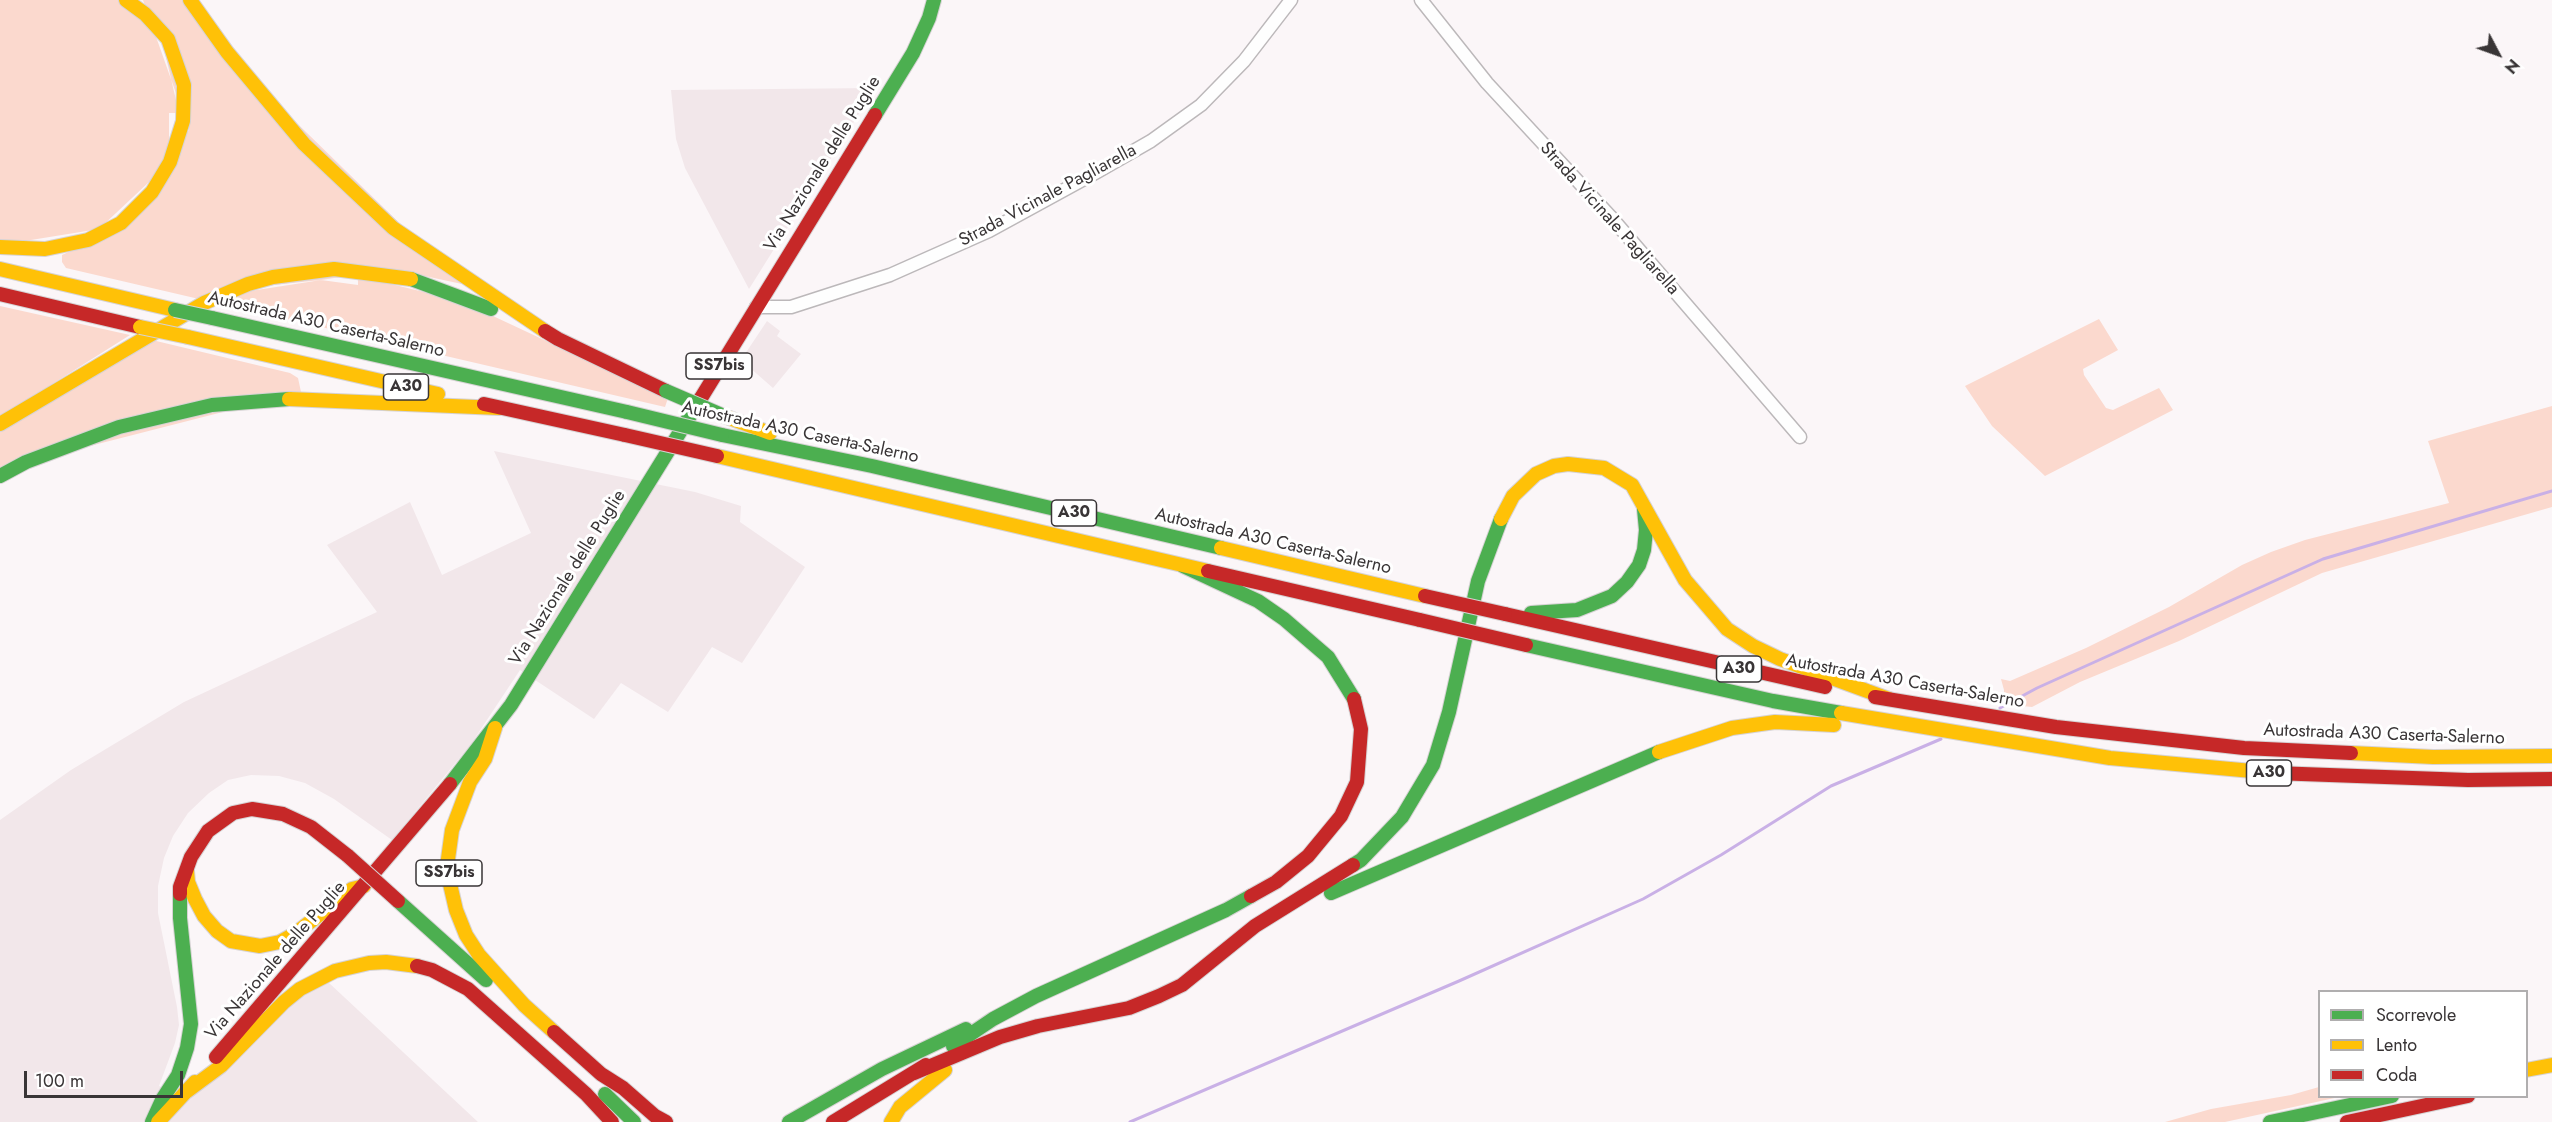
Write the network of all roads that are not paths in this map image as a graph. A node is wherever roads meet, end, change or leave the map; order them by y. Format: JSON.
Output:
{"nodes":[{"id":1,"x":126,"y":0,"type":"edge"},
{"id":2,"x":190,"y":0,"type":"edge"},
{"id":3,"x":934,"y":0,"type":"edge"},
{"id":4,"x":1291,"y":0,"type":"edge"},
{"id":5,"x":1421,"y":0,"type":"edge"},
{"id":6,"x":0,"y":247,"type":"edge"},
{"id":7,"x":0,"y":269,"type":"edge"},
{"id":8,"x":0,"y":294,"type":"edge"},
{"id":9,"x":756,"y":307,"type":"junction"},
{"id":10,"x":558,"y":339,"type":"junction"},
{"id":11,"x":499,"y":408,"type":"junction"},
{"id":12,"x":0,"y":424,"type":"edge"},
{"id":13,"x":1800,"y":437,"type":"dead end"},
{"id":14,"x":839,"y":459,"type":"junction"},
{"id":15,"x":0,"y":476,"type":"edge"},
{"id":16,"x":1643,"y":501,"type":"junction"},
{"id":17,"x":1183,"y":566,"type":"junction"},
{"id":18,"x":1505,"y":614,"type":"junction"},
{"id":19,"x":1889,"y":699,"type":"junction"},
{"id":20,"x":495,"y":728,"type":"junction"},
{"id":21,"x":2552,"y":756,"type":"edge"},
{"id":22,"x":2110,"y":758,"type":"junction"},
{"id":23,"x":2552,"y":779,"type":"edge"},
{"id":24,"x":187,"y":869,"type":"junction"},
{"id":25,"x":364,"y":886,"type":"junction"},
{"id":26,"x":1318,"y":888,"type":"junction"},
{"id":27,"x":1226,"y":910,"type":"junction"},
{"id":28,"x":1276,"y":914,"type":"junction"},
{"id":29,"x":482,"y":976,"type":"junction"},
{"id":30,"x":524,"y":1005,"type":"junction"},
{"id":31,"x":993,"y":1019,"type":"junction"},
{"id":32,"x":1000,"y":1037,"type":"junction"},
{"id":33,"x":2552,"y":1065,"type":"edge"},
{"id":34,"x":2528,"y":1070,"type":"edge"},
{"id":35,"x":914,"y":1073,"type":"junction"},
{"id":36,"x":601,"y":1074,"type":"junction"},
{"id":37,"x":186,"y":1092,"type":"junction"},
{"id":38,"x":586,"y":1094,"type":"junction"},
{"id":39,"x":2383,"y":1098,"type":"edge"},
{"id":40,"x":2459,"y":1098,"type":"edge"},
{"id":41,"x":152,"y":1122,"type":"edge"},
{"id":42,"x":158,"y":1122,"type":"edge"},
{"id":43,"x":612,"y":1122,"type":"edge"},
{"id":44,"x":624,"y":1122,"type":"edge"},
{"id":45,"x":634,"y":1122,"type":"edge"},
{"id":46,"x":650,"y":1122,"type":"edge"},
{"id":47,"x":666,"y":1122,"type":"edge"},
{"id":48,"x":789,"y":1122,"type":"edge"},
{"id":49,"x":833,"y":1122,"type":"edge"},
{"id":50,"x":891,"y":1122,"type":"edge"},
{"id":51,"x":2270,"y":1122,"type":"edge"},
{"id":52,"x":2347,"y":1122,"type":"edge"}],
"edges":[{"from":1,"to":6,"type":"main road"},
{"from":2,"to":10,"type":"main road"},
{"from":3,"to":9,"type":"main road","name":"Via Nazionale delle Puglie","number":"SS7bis"},
{"from":4,"to":9,"type":"street","name":"Strada Vicinale Pagliarella"},
{"from":5,"to":13,"type":"street","name":"Strada Vicinale Pagliarella"},
{"from":7,"to":14,"type":"main road","name":"Autostrada A30 Caserta-Salerno","number":"A30","bridge":true},
{"from":8,"to":11,"type":"main road","number":"A30","bridge":true},
{"from":9,"to":20,"type":"main road","name":"Via Nazionale delle Puglie","number":"SS7bis"},
{"from":10,"to":12,"type":"main road"},
{"from":10,"to":14,"type":"main road","bridge":true},
{"from":11,"to":15,"type":"main road"},
{"from":11,"to":17,"type":"main road","number":"A30","bridge":true},
{"from":14,"to":18,"type":"main road","name":"Autostrada A30 Caserta-Salerno","number":"A30","bridge":true},
{"from":16,"to":18,"type":"main road"},
{"from":16,"to":19,"type":"main road"},
{"from":16,"to":26,"type":"main road"},
{"from":17,"to":22,"type":"main road","number":"A30","bridge":true},
{"from":17,"to":27,"type":"main road"},
{"from":18,"to":19,"type":"main road","name":"Autostrada A30 Caserta-Salerno","number":"A30"},
{"from":19,"to":21,"type":"main road","name":"Autostrada A30 Caserta-Salerno","number":"A30"},
{"from":20,"to":25,"type":"main road","name":"Via Nazionale delle Puglie","number":"SS7bis"},
{"from":20,"to":30,"type":"main road","number":"SS7bis"},
{"from":22,"to":23,"type":"main road","number":"A30"},
{"from":22,"to":28,"type":"main road"},
{"from":24,"to":25,"type":"main road","number":"SS7bis"},
{"from":24,"to":29,"type":"main road","number":"SS7bis","bridge":true},
{"from":24,"to":41,"type":"main road","number":"SS7bis"},
{"from":25,"to":37,"type":"main road","name":"Via Nazionale delle Puglie","number":"SS7bis"},
{"from":26,"to":27,"type":"main road"},
{"from":26,"to":28,"type":"main road"},
{"from":27,"to":31,"type":"main road"},
{"from":28,"to":32,"type":"main road"},
{"from":29,"to":30,"type":"main road","number":"SS7bis"},
{"from":29,"to":45,"type":"main road","number":"SS7bis"},
{"from":30,"to":36,"type":"main road","number":"SS7bis"},
{"from":31,"to":35,"type":"main road"},
{"from":31,"to":48,"type":"main road"},
{"from":32,"to":35,"type":"main road"},
{"from":32,"to":50,"type":"main road"},
{"from":33,"to":34,"type":"main road"},
{"from":35,"to":49,"type":"main road"},
{"from":36,"to":46,"type":"main road","number":"SS7bis"},
{"from":36,"to":47,"type":"main road"},
{"from":37,"to":38,"type":"main road","number":"SS7bis"},
{"from":37,"to":42,"type":"main road","name":"Via Nazionale delle Puglie","number":"SS7bis"},
{"from":38,"to":43,"type":"main road"},
{"from":38,"to":44,"type":"main road","number":"SS7bis"},
{"from":39,"to":51,"type":"main road"},
{"from":40,"to":52,"type":"main road"}]}
